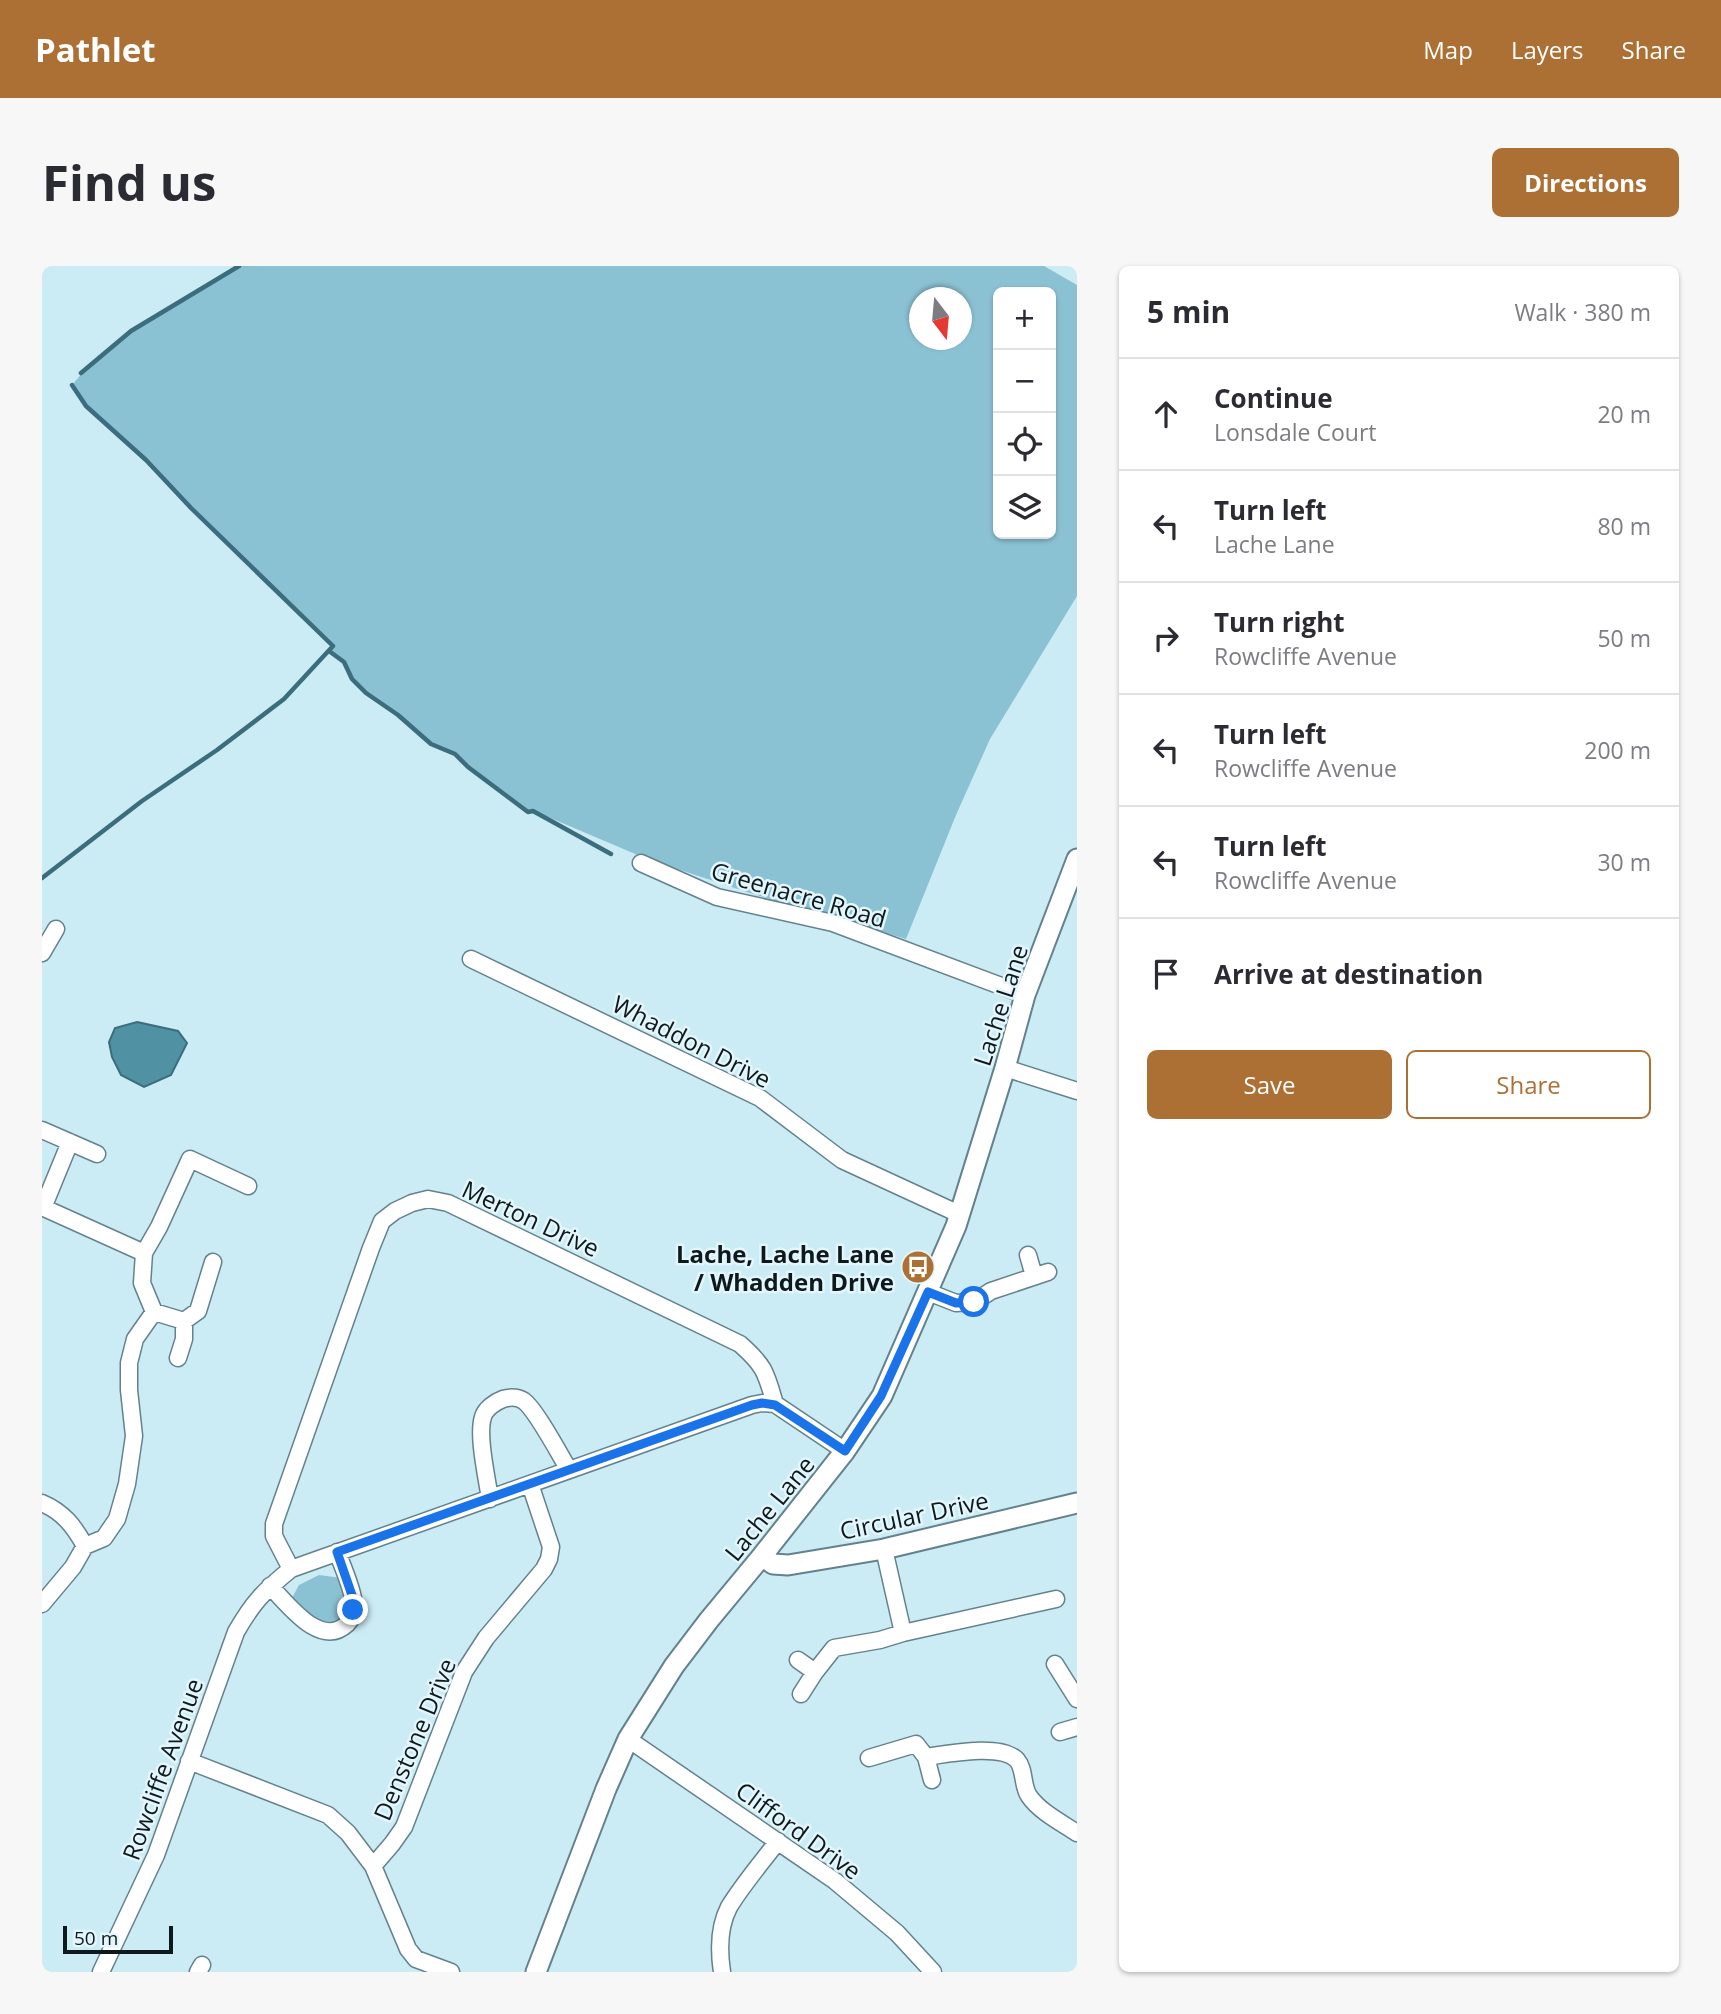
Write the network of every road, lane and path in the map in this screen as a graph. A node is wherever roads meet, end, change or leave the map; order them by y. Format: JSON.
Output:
{"nodes":[{"id":1,"x":1077,"y":859,"type":"edge"},
{"id":2,"x":640,"y":863,"type":"dead end"},
{"id":3,"x":56,"y":929,"type":"dead end"},
{"id":4,"x":42,"y":953,"type":"edge"},
{"id":5,"x":471,"y":959,"type":"dead end"},
{"id":6,"x":1026,"y":995,"type":"junction"},
{"id":7,"x":1005,"y":1068,"type":"junction"},
{"id":8,"x":1077,"y":1091,"type":"edge"},
{"id":9,"x":42,"y":1130,"type":"edge"},
{"id":10,"x":70,"y":1142,"type":"junction"},
{"id":11,"x":97,"y":1154,"type":"dead end"},
{"id":12,"x":247,"y":1186,"type":"dead end"},
{"id":13,"x":43,"y":1208,"type":"edge"},
{"id":14,"x":960,"y":1214,"type":"junction"},
{"id":15,"x":144,"y":1253,"type":"junction"},
{"id":16,"x":1028,"y":1255,"type":"dead end"},
{"id":17,"x":213,"y":1262,"type":"dead end"},
{"id":18,"x":928,"y":1292,"type":"junction"},
{"id":19,"x":154,"y":1312,"type":"junction"},
{"id":20,"x":184,"y":1321,"type":"junction"},
{"id":21,"x":178,"y":1358,"type":"dead end"},
{"id":22,"x":775,"y":1405,"type":"junction"},
{"id":23,"x":845,"y":1451,"type":"junction"},
{"id":24,"x":569,"y":1469,"type":"junction"},
{"id":25,"x":530,"y":1484,"type":"junction"},
{"id":26,"x":490,"y":1499,"type":"junction"},
{"id":27,"x":42,"y":1503,"type":"edge"},
{"id":28,"x":1077,"y":1503,"type":"edge"},
{"id":29,"x":85,"y":1546,"type":"junction"},
{"id":30,"x":884,"y":1549,"type":"junction"},
{"id":31,"x":337,"y":1552,"type":"junction"},
{"id":32,"x":762,"y":1556,"type":"junction"},
{"id":33,"x":291,"y":1569,"type":"junction"},
{"id":34,"x":270,"y":1586,"type":"junction"},
{"id":35,"x":1056,"y":1599,"type":"dead end"},
{"id":36,"x":42,"y":1604,"type":"edge"},
{"id":37,"x":904,"y":1633,"type":"junction"},
{"id":38,"x":798,"y":1660,"type":"dead end"},
{"id":39,"x":1055,"y":1664,"type":"dead end"},
{"id":40,"x":815,"y":1672,"type":"junction"},
{"id":41,"x":801,"y":1694,"type":"dead end"},
{"id":42,"x":1077,"y":1699,"type":"edge"},
{"id":43,"x":1077,"y":1727,"type":"edge"},
{"id":44,"x":1060,"y":1732,"type":"dead end"},
{"id":45,"x":628,"y":1739,"type":"junction"},
{"id":46,"x":926,"y":1757,"type":"junction"},
{"id":47,"x":869,"y":1758,"type":"dead end"},
{"id":48,"x":189,"y":1761,"type":"junction"},
{"id":49,"x":932,"y":1780,"type":"dead end"},
{"id":50,"x":1077,"y":1833,"type":"edge"},
{"id":51,"x":778,"y":1841,"type":"junction"},
{"id":52,"x":373,"y":1866,"type":"junction"},
{"id":53,"x":101,"y":1972,"type":"edge"},
{"id":54,"x":451,"y":1972,"type":"edge"},
{"id":55,"x":536,"y":1972,"type":"edge"},
{"id":56,"x":722,"y":1972,"type":"edge"},
{"id":57,"x":933,"y":1972,"type":"edge"}],
"edges":[{"from":1,"to":6,"type":"street","name":"Lache Lane"},
{"from":2,"to":6,"type":"street","name":"Greenacre Road"},
{"from":3,"to":4,"type":"street"},
{"from":5,"to":14,"type":"street","name":"Whaddon Drive"},
{"from":6,"to":7,"type":"street","name":"Lache Lane"},
{"from":7,"to":8,"type":"street"},
{"from":7,"to":14,"type":"street","name":"Lache Lane"},
{"from":9,"to":10,"type":"street"},
{"from":10,"to":11,"type":"street"},
{"from":10,"to":13,"type":"street"},
{"from":12,"to":15,"type":"street"},
{"from":13,"to":15,"type":"street"},
{"from":14,"to":18,"type":"street","name":"Lache Lane"},
{"from":15,"to":19,"type":"street"},
{"from":16,"to":18,"type":"street"},
{"from":17,"to":20,"type":"street"},
{"from":18,"to":23,"type":"street","name":"Lache Lane"},
{"from":19,"to":20,"type":"street"},
{"from":19,"to":29,"type":"street"},
{"from":20,"to":21,"type":"street"},
{"from":22,"to":23,"type":"street"},
{"from":22,"to":24,"type":"street","name":"Rowcliffe Avenue"},
{"from":22,"to":33,"type":"street","name":"Merton Drive"},
{"from":23,"to":32,"type":"street","name":"Lache Lane"},
{"from":24,"to":25,"type":"street","name":"Rowcliffe Avenue"},
{"from":24,"to":26,"type":"street"},
{"from":25,"to":26,"type":"street","name":"Rowcliffe Avenue"},
{"from":25,"to":52,"type":"street","name":"Denstone Drive"},
{"from":26,"to":31,"type":"street","name":"Rowcliffe Avenue"},
{"from":27,"to":29,"type":"street"},
{"from":28,"to":30,"type":"street","name":"Circular Drive"},
{"from":29,"to":36,"type":"street"},
{"from":30,"to":32,"type":"street","name":"Circular Drive"},
{"from":30,"to":37,"type":"street"},
{"from":31,"to":33,"type":"street","name":"Rowcliffe Avenue"},
{"from":31,"to":34,"type":"street"},
{"from":32,"to":45,"type":"street","name":"Lache Lane"},
{"from":33,"to":34,"type":"street","name":"Rowcliffe Avenue"},
{"from":34,"to":48,"type":"street","name":"Rowcliffe Avenue"},
{"from":35,"to":37,"type":"street"},
{"from":37,"to":40,"type":"street"},
{"from":38,"to":40,"type":"street"},
{"from":39,"to":42,"type":"street"},
{"from":40,"to":41,"type":"street"},
{"from":43,"to":44,"type":"street"},
{"from":45,"to":51,"type":"street","name":"Clifford Drive"},
{"from":45,"to":55,"type":"street","name":"Lache Lane"},
{"from":46,"to":47,"type":"street"},
{"from":46,"to":49,"type":"street"},
{"from":46,"to":50,"type":"street"},
{"from":48,"to":52,"type":"street"},
{"from":48,"to":53,"type":"street","name":"Rowcliffe Avenue"},
{"from":51,"to":56,"type":"street"},
{"from":51,"to":57,"type":"street","name":"Clifford Drive"},
{"from":52,"to":54,"type":"street"}]}
